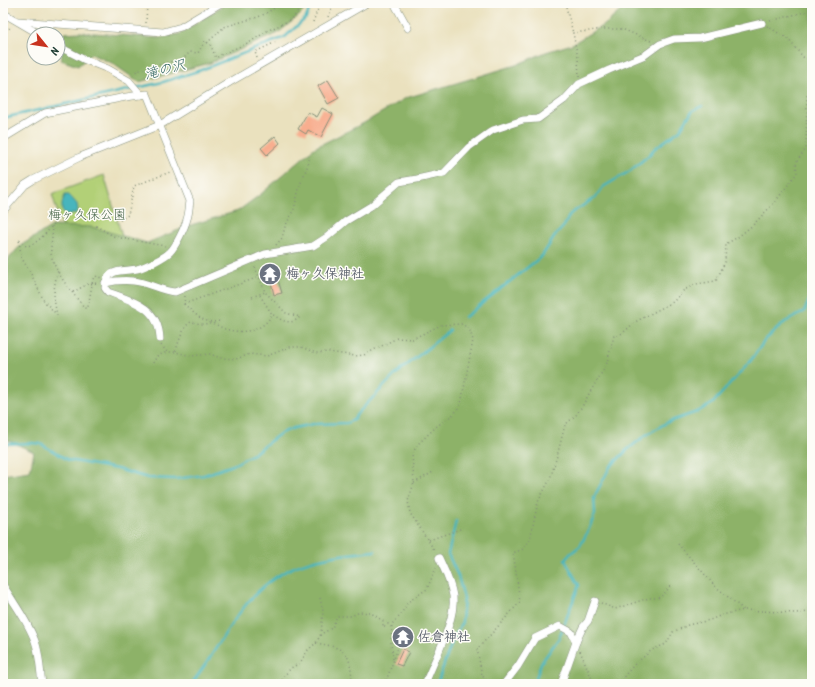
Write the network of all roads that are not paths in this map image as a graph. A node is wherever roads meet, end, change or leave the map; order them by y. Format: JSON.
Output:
{"nodes":[{"id":1,"x":221,"y":3,"type":"edge"},
{"id":2,"x":367,"y":3,"type":"edge"},
{"id":3,"x":394,"y":3,"type":"edge"},
{"id":4,"x":3,"y":13,"type":"edge"},
{"id":5,"x":18,"y":21,"type":"junction"},
{"id":6,"x":762,"y":23,"type":"road end"},
{"id":7,"x":26,"y":26,"type":"edge"},
{"id":8,"x":408,"y":28,"type":"dead end"},
{"id":9,"x":66,"y":50,"type":"edge"},
{"id":10,"x":140,"y":93,"type":"junction"},
{"id":11,"x":160,"y":125,"type":"junction"},
{"id":12,"x":3,"y":136,"type":"edge"},
{"id":13,"x":3,"y":211,"type":"edge"},
{"id":14,"x":105,"y":283,"type":"junction"},
{"id":15,"x":160,"y":339,"type":"road end"},
{"id":16,"x":439,"y":558,"type":"road end"},
{"id":17,"x":3,"y":585,"type":"edge"},
{"id":18,"x":595,"y":601,"type":"road end"},
{"id":19,"x":576,"y":642,"type":"junction"},
{"id":20,"x":42,"y":684,"type":"edge"},
{"id":21,"x":425,"y":684,"type":"edge"},
{"id":22,"x":504,"y":684,"type":"edge"},
{"id":23,"x":561,"y":684,"type":"edge"}],
"edges":[{"from":1,"to":5,"type":"street"},
{"from":2,"to":11,"type":"street"},
{"from":3,"to":8,"type":"street"},
{"from":4,"to":5,"type":"street"},
{"from":5,"to":7,"type":"street"},
{"from":6,"to":14,"type":"street"},
{"from":9,"to":10,"type":"street"},
{"from":10,"to":11,"type":"street"},
{"from":10,"to":12,"type":"street"},
{"from":11,"to":13,"type":"street"},
{"from":11,"to":14,"type":"street"},
{"from":14,"to":15,"type":"street"},
{"from":16,"to":21,"type":"street"},
{"from":17,"to":20,"type":"street"},
{"from":18,"to":19,"type":"street"},
{"from":19,"to":22,"type":"street"},
{"from":19,"to":23,"type":"street"}]}
